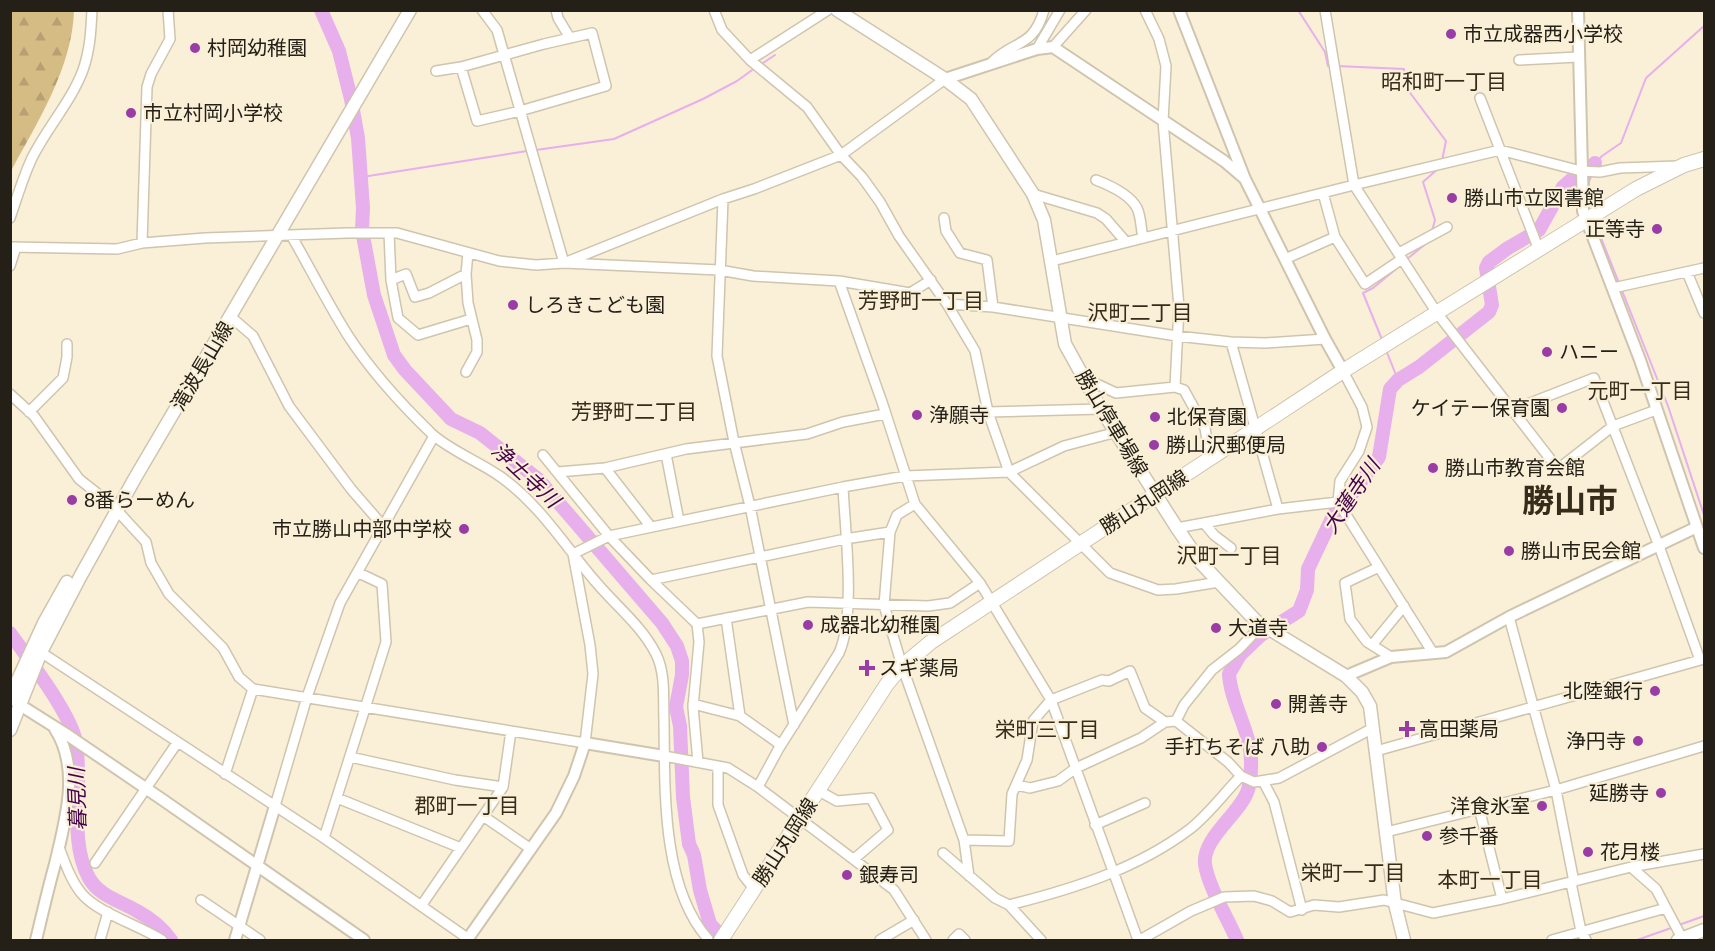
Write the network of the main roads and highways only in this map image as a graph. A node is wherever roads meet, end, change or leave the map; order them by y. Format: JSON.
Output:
{"nodes":[{"id":1,"x":401,"y":10,"type":"edge"},
{"id":2,"x":410,"y":10,"type":"edge"},
{"id":3,"x":837,"y":10,"type":"edge"},
{"id":4,"x":368,"y":76,"type":"junction"},
{"id":5,"x":1704,"y":159,"type":"edge"},
{"id":6,"x":280,"y":235,"type":"junction"},
{"id":7,"x":1156,"y":495,"type":"junction"},
{"id":8,"x":115,"y":507,"type":"junction"},
{"id":9,"x":14,"y":700,"type":"edge"},
{"id":10,"x":10,"y":730,"type":"edge"},
{"id":11,"x":1704,"y":930,"type":"edge"},
{"id":12,"x":711,"y":940,"type":"edge"},
{"id":13,"x":1404,"y":940,"type":"edge"},
{"id":14,"x":1681,"y":940,"type":"edge"}],
"edges":[{"from":1,"to":4,"type":"main road","name":"滝波長山線"},
{"from":2,"to":4,"type":"main road","name":"滝波長山線"},
{"from":3,"to":7,"type":"main road","name":"勝山停車場線"},
{"from":4,"to":6,"type":"main road","name":"滝波長山線"},
{"from":5,"to":7,"type":"main road","name":"勝山丸岡線"},
{"from":6,"to":8,"type":"main road","name":"滝波長山線"},
{"from":6,"to":8,"type":"main road","name":"滝波長山線"},
{"from":7,"to":12,"type":"main road","name":"勝山丸岡線"},
{"from":7,"to":13,"type":"main road","name":"勝山停車場線"},
{"from":8,"to":9,"type":"main road","name":"滝波長山線"},
{"from":9,"to":10,"type":"main road","name":"滝波長山線"},
{"from":11,"to":14,"type":"main road"}]}
